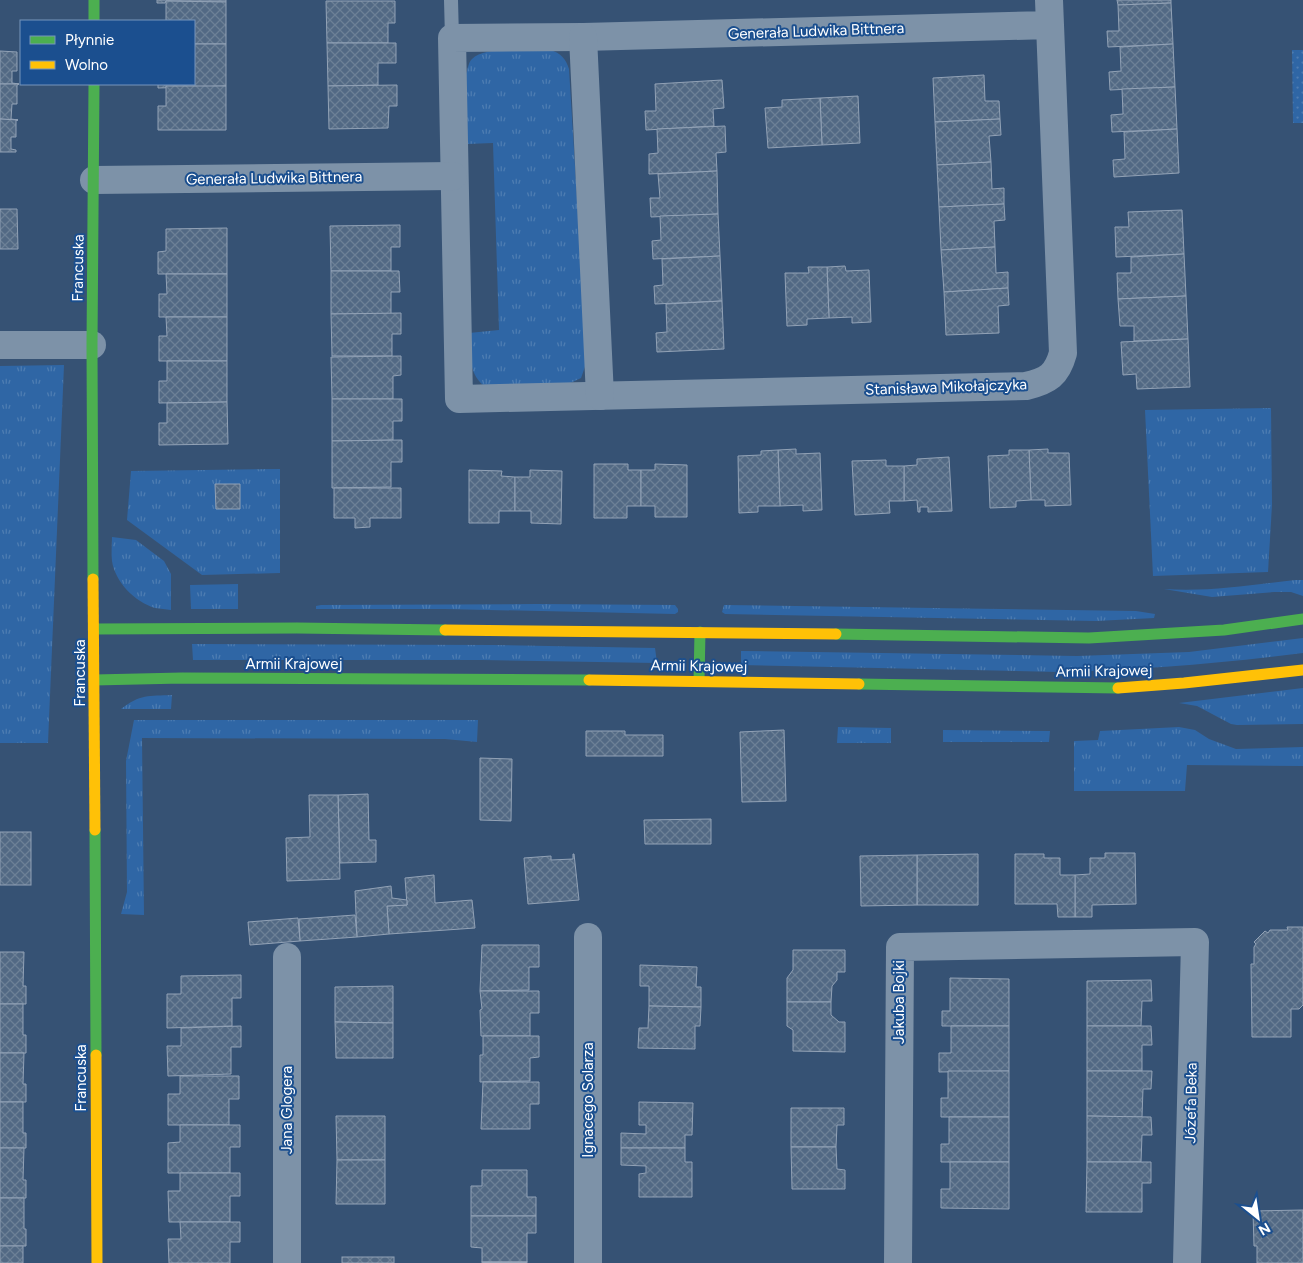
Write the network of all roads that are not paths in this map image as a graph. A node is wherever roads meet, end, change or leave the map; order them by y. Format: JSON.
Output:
{"nodes":[{"id":1,"x":94,"y":0,"type":"edge"},
{"id":2,"x":451,"y":0,"type":"edge"},
{"id":3,"x":1049,"y":12,"type":"edge"},
{"id":4,"x":94,"y":20,"type":"edge"},
{"id":5,"x":583,"y":37,"type":"junction"},
{"id":6,"x":452,"y":38,"type":"junction"},
{"id":7,"x":94,"y":85,"type":"edge"},
{"id":8,"x":453,"y":176,"type":"junction"},
{"id":9,"x":94,"y":180,"type":"junction"},
{"id":10,"x":0,"y":345,"type":"edge"},
{"id":11,"x":92,"y":345,"type":"junction"},
{"id":12,"x":600,"y":396,"type":"junction"},
{"id":13,"x":1303,"y":618,"type":"edge"},
{"id":14,"x":95,"y":629,"type":"junction"},
{"id":15,"x":700,"y":632,"type":"junction"},
{"id":16,"x":1303,"y":670,"type":"edge"},
{"id":17,"x":94,"y":680,"type":"junction"},
{"id":18,"x":699,"y":681,"type":"junction"},
{"id":19,"x":588,"y":937,"type":"dead end"},
{"id":20,"x":1195,"y":942,"type":"joint"},
{"id":21,"x":287,"y":956,"type":"dead end"},
{"id":22,"x":97,"y":1263,"type":"edge"},
{"id":23,"x":287,"y":1263,"type":"edge"},
{"id":24,"x":588,"y":1263,"type":"edge"},
{"id":25,"x":898,"y":1263,"type":"edge"},
{"id":26,"x":1188,"y":1263,"type":"edge"}],
"edges":[{"from":1,"to":4,"type":"street"},
{"from":2,"to":6,"type":"lane"},
{"from":3,"to":5,"type":"street","name":"Generała Ludwika Bittnera"},
{"from":3,"to":12,"type":"street","name":"Stanisława Mikołajczyka"},
{"from":5,"to":6,"type":"street","name":"Generała Ludwika Bittnera"},
{"from":5,"to":12,"type":"street"},
{"from":6,"to":8,"type":"street"},
{"from":7,"to":9,"type":"street","name":"Francuska"},
{"from":8,"to":9,"type":"street","name":"Generała Ludwika Bittnera"},
{"from":8,"to":12,"type":"street","name":"Stanisława Mikołajczyka"},
{"from":9,"to":11,"type":"street","name":"Francuska"},
{"from":10,"to":11,"type":"street"},
{"from":11,"to":14,"type":"street","name":"Francuska"},
{"from":13,"to":15,"type":"street"},
{"from":14,"to":15,"type":"street"},
{"from":14,"to":17,"type":"street","name":"Francuska"},
{"from":15,"to":18,"type":"street"},
{"from":16,"to":18,"type":"street","name":"Armii Krajowej"},
{"from":17,"to":18,"type":"street","name":"Armii Krajowej"},
{"from":17,"to":22,"type":"street","name":"Francuska"},
{"from":19,"to":24,"type":"street","name":"Ignacego Solarza"},
{"from":20,"to":25,"type":"street","name":"Jakuba Bojki"},
{"from":20,"to":26,"type":"street","name":"Józefa Beka"},
{"from":21,"to":23,"type":"street","name":"Jana Glogera"}]}
